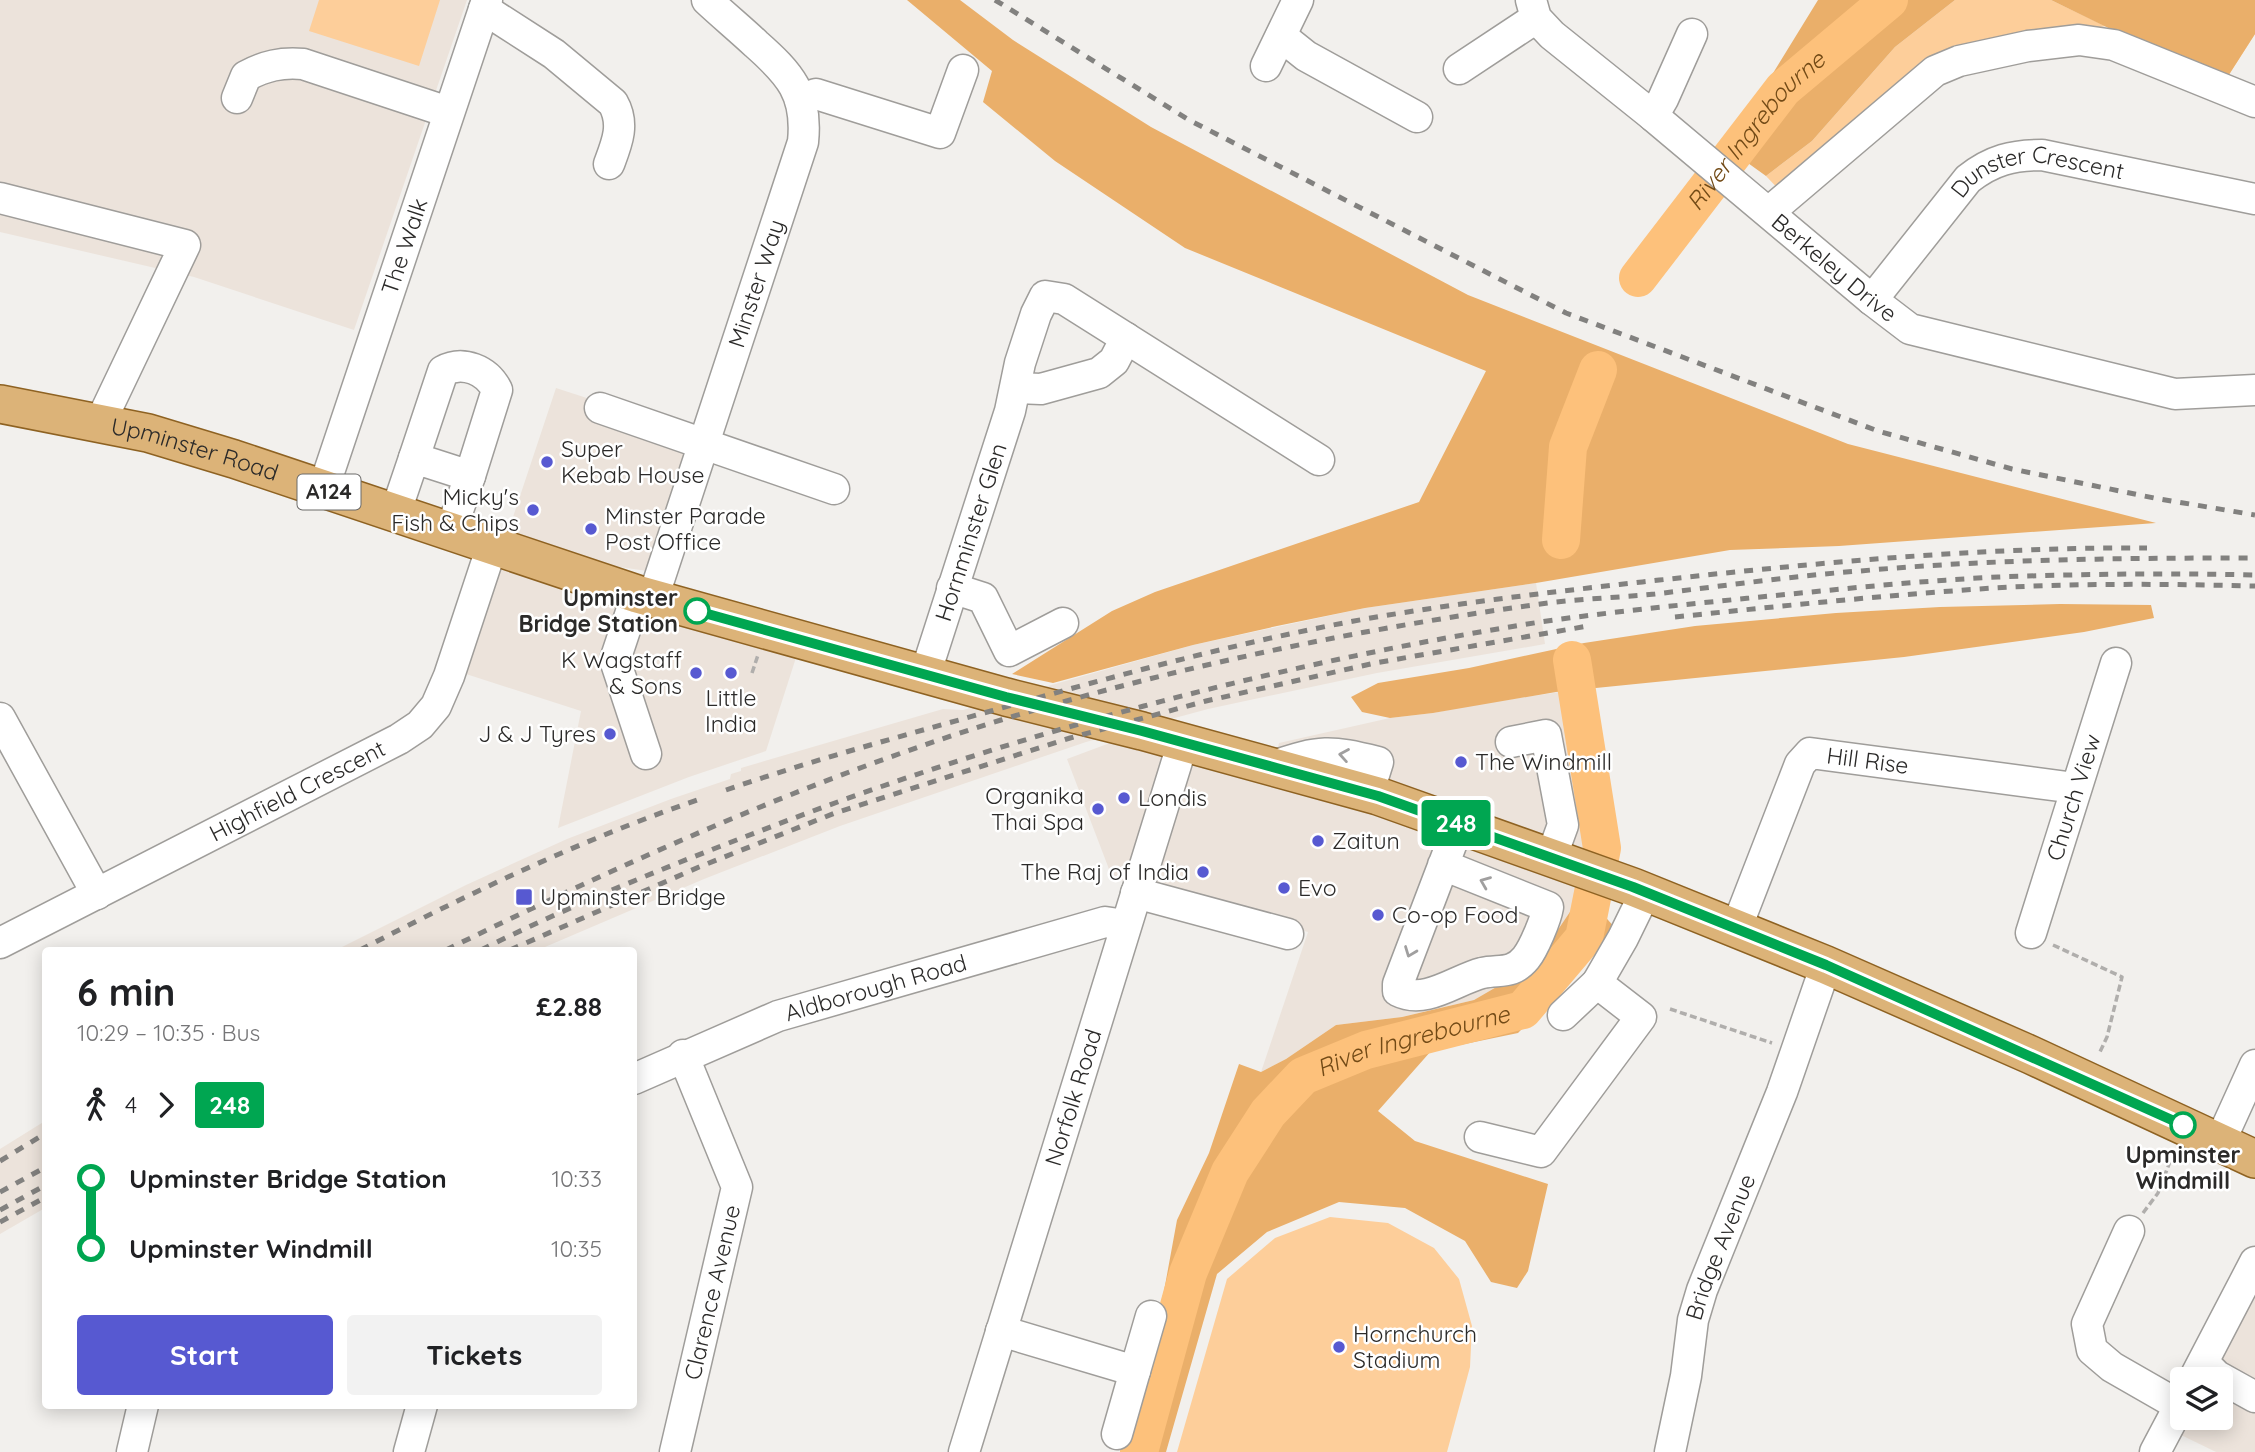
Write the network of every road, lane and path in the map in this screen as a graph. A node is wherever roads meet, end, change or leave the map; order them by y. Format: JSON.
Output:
{"nodes":[{"id":1,"x":707,"y":0,"type":"edge"},
{"id":2,"x":1298,"y":0,"type":"edge"},
{"id":3,"x":485,"y":4,"type":"edge"},
{"id":4,"x":1534,"y":9,"type":"edge"},
{"id":5,"x":1692,"y":34,"type":"dead end"},
{"id":6,"x":1281,"y":36,"type":"junction"},
{"id":7,"x":1266,"y":66,"type":"dead end"},
{"id":8,"x":1459,"y":69,"type":"dead end"},
{"id":9,"x":963,"y":70,"type":"dead end"},
{"id":10,"x":237,"y":98,"type":"dead end"},
{"id":11,"x":800,"y":99,"type":"junction"},
{"id":12,"x":2255,"y":102,"type":"edge"},
{"id":13,"x":448,"y":112,"type":"junction"},
{"id":14,"x":1653,"y":116,"type":"junction"},
{"id":15,"x":1417,"y":117,"type":"dead end"},
{"id":16,"x":609,"y":164,"type":"dead end"},
{"id":17,"x":0,"y":198,"type":"edge"},
{"id":18,"x":2255,"y":200,"type":"edge"},
{"id":19,"x":1761,"y":206,"type":"junction"},
{"id":20,"x":1872,"y":300,"type":"junction"},
{"id":21,"x":1126,"y":338,"type":"junction"},
{"id":22,"x":1016,"y":388,"type":"junction"},
{"id":23,"x":2255,"y":390,"type":"edge"},
{"id":24,"x":0,"y":404,"type":"edge"},
{"id":25,"x":600,"y":408,"type":"dead end"},
{"id":26,"x":100,"y":423,"type":"junction"},
{"id":27,"x":705,"y":445,"type":"junction"},
{"id":28,"x":414,"y":458,"type":"junction"},
{"id":29,"x":1319,"y":460,"type":"dead end"},
{"id":30,"x":470,"y":476,"type":"junction"},
{"id":31,"x":834,"y":489,"type":"dead end"},
{"id":32,"x":323,"y":490,"type":"junction"},
{"id":33,"x":395,"y":514,"type":"junction"},
{"id":34,"x":450,"y":533,"type":"junction"},
{"id":35,"x":492,"y":546,"type":"junction"},
{"id":36,"x":951,"y":588,"type":"junction"},
{"id":37,"x":645,"y":596,"type":"junction"},
{"id":38,"x":1063,"y":623,"type":"dead end"},
{"id":39,"x":758,"y":652,"type":"dead end"},
{"id":40,"x":2116,"y":663,"type":"dead end"},
{"id":41,"x":752,"y":673,"type":"dead end"},
{"id":42,"x":925,"y":675,"type":"junction"},
{"id":43,"x":0,"y":718,"type":"edge"},
{"id":44,"x":1182,"y":742,"type":"junction"},
{"id":45,"x":1511,"y":742,"type":"dead end"},
{"id":46,"x":646,"y":754,"type":"dead end"},
{"id":47,"x":2075,"y":788,"type":"junction"},
{"id":48,"x":1459,"y":824,"type":"junction"},
{"id":49,"x":1443,"y":865,"type":"junction"},
{"id":50,"x":1598,"y":875,"type":"junction"},
{"id":51,"x":1136,"y":893,"type":"junction"},
{"id":52,"x":97,"y":894,"type":"junction"},
{"id":53,"x":1125,"y":925,"type":"junction"},
{"id":54,"x":1736,"y":929,"type":"junction"},
{"id":55,"x":2031,"y":933,"type":"joint"},
{"id":56,"x":1288,"y":934,"type":"dead end"},
{"id":57,"x":0,"y":943,"type":"edge"},
{"id":58,"x":1826,"y":965,"type":"junction"},
{"id":59,"x":1597,"y":984,"type":"junction"},
{"id":60,"x":1670,"y":1009,"type":"dead end"},
{"id":61,"x":1563,"y":1015,"type":"dead end"},
{"id":62,"x":1797,"y":1052,"type":"junction"},
{"id":63,"x":683,"y":1055,"type":"junction"},
{"id":64,"x":2255,"y":1065,"type":"edge"},
{"id":65,"x":637,"y":1078,"type":"edge"},
{"id":66,"x":2087,"y":1082,"type":"junction"},
{"id":67,"x":2183,"y":1125,"type":"junction"},
{"id":68,"x":1480,"y":1137,"type":"dead end"},
{"id":69,"x":2220,"y":1142,"type":"junction"},
{"id":70,"x":2255,"y":1158,"type":"edge"},
{"id":71,"x":2129,"y":1231,"type":"joint"},
{"id":72,"x":2255,"y":1262,"type":"edge"},
{"id":73,"x":1150,"y":1316,"type":"dead end"},
{"id":74,"x":1001,"y":1331,"type":"junction"},
{"id":75,"x":2201,"y":1367,"type":"edge"},
{"id":76,"x":1135,"y":1371,"type":"junction"},
{"id":77,"x":2233,"y":1381,"type":"edge"},
{"id":78,"x":2251,"y":1386,"type":"edge"},
{"id":79,"x":2170,"y":1397,"type":"edge"},
{"id":80,"x":142,"y":1409,"type":"edge"},
{"id":81,"x":421,"y":1409,"type":"edge"},
{"id":82,"x":2170,"y":1424,"type":"edge"},
{"id":83,"x":1117,"y":1434,"type":"dead end"},
{"id":84,"x":132,"y":1452,"type":"edge"},
{"id":85,"x":409,"y":1452,"type":"edge"},
{"id":86,"x":675,"y":1452,"type":"edge"},
{"id":87,"x":964,"y":1452,"type":"edge"},
{"id":88,"x":1670,"y":1452,"type":"edge"},
{"id":89,"x":2155,"y":1452,"type":"edge"}],
"edges":[{"from":1,"to":11,"type":"street","name":"Minster Way"},
{"from":2,"to":6,"type":"street"},
{"from":3,"to":13,"type":"street","name":"The Walk"},
{"from":3,"to":16,"type":"street"},
{"from":4,"to":8,"type":"street"},
{"from":4,"to":14,"type":"street","name":"Berkeley Drive"},
{"from":5,"to":14,"type":"street"},
{"from":6,"to":7,"type":"street"},
{"from":6,"to":15,"type":"street"},
{"from":9,"to":11,"type":"street"},
{"from":10,"to":13,"type":"street"},
{"from":11,"to":27,"type":"street","name":"Minster Way"},
{"from":12,"to":19,"type":"street"},
{"from":13,"to":32,"type":"street","name":"The Walk"},
{"from":14,"to":19,"type":"street","name":"Berkeley Drive"},
{"from":17,"to":26,"type":"street"},
{"from":18,"to":20,"type":"street","name":"Dunster Crescent"},
{"from":19,"to":20,"type":"street","name":"Berkeley Drive"},
{"from":20,"to":23,"type":"street","name":"Berkeley Drive"},
{"from":21,"to":22,"type":"street"},
{"from":21,"to":22,"type":"street","name":"Hornminster Glen"},
{"from":21,"to":29,"type":"street","name":"Hornminster Glen"},
{"from":22,"to":36,"type":"street","name":"Hornminster Glen"},
{"from":24,"to":26,"type":"main road","name":"Upminster Road","number":"A124"},
{"from":25,"to":27,"type":"street"},
{"from":26,"to":32,"type":"main road","name":"Upminster Road","number":"A124"},
{"from":27,"to":31,"type":"street"},
{"from":27,"to":37,"type":"street","name":"Minster Way"},
{"from":28,"to":30,"type":"street"},
{"from":28,"to":30,"type":"street"},
{"from":28,"to":33,"type":"street"},
{"from":30,"to":34,"type":"street"},
{"from":32,"to":33,"type":"main road","name":"Upminster Road","number":"A124"},
{"from":33,"to":34,"type":"main road","name":"Upminster Road","number":"A124"},
{"from":34,"to":35,"type":"main road","name":"Upminster Road","number":"A124"},
{"from":35,"to":37,"type":"main road","name":"Upminster Road","number":"A124"},
{"from":35,"to":52,"type":"street","name":"Highfield Crescent"},
{"from":36,"to":38,"type":"street"},
{"from":36,"to":42,"type":"street","name":"Hornminster Glen"},
{"from":37,"to":42,"type":"main road","name":"Upminster Road","number":"A124"},
{"from":37,"to":46,"type":"street","name":"Minster Way"},
{"from":39,"to":41,"type":"path"},
{"from":40,"to":47,"type":"street","name":"Church View"},
{"from":42,"to":44,"type":"main road","name":"Upminster Road","number":"A124"},
{"from":43,"to":52,"type":"street"},
{"from":44,"to":48,"type":"main road","name":"Upminster Road","number":"A124"},
{"from":44,"to":51,"type":"street","name":"Norfolk Road"},
{"from":45,"to":50,"type":"street"},
{"from":47,"to":54,"type":"street","name":"Hill Rise"},
{"from":47,"to":55,"type":"street","name":"Church View"},
{"from":48,"to":49,"type":"street"},
{"from":48,"to":50,"type":"main road","name":"Upminster Road","number":"A124"},
{"from":49,"to":49,"type":"street","one_way":true},
{"from":50,"to":54,"type":"main road","name":"Upminster Road","number":"A124"},
{"from":50,"to":59,"type":"street"},
{"from":51,"to":53,"type":"street","name":"Norfolk Road"},
{"from":51,"to":56,"type":"street"},
{"from":52,"to":57,"type":"street","name":"Highfield Crescent"},
{"from":53,"to":63,"type":"street","name":"Aldborough Road"},
{"from":53,"to":74,"type":"street","name":"Norfolk Road"},
{"from":54,"to":58,"type":"main road","name":"Upminster Road","number":"A124"},
{"from":55,"to":66,"type":"path"},
{"from":58,"to":62,"type":"street","name":"Bridge Avenue"},
{"from":58,"to":66,"type":"main road","number":"A124"},
{"from":59,"to":61,"type":"street"},
{"from":59,"to":68,"type":"street"},
{"from":60,"to":62,"type":"path"},
{"from":62,"to":88,"type":"street","name":"Bridge Avenue"},
{"from":63,"to":65,"type":"street","name":"Aldborough Road"},
{"from":63,"to":86,"type":"street","name":"Clarence Avenue"},
{"from":64,"to":69,"type":"street"},
{"from":66,"to":67,"type":"main road","number":"A124"},
{"from":67,"to":69,"type":"main road","number":"A124"},
{"from":67,"to":71,"type":"path"},
{"from":69,"to":70,"type":"main road","number":"A124"},
{"from":71,"to":79,"type":"street"},
{"from":72,"to":75,"type":"street"},
{"from":73,"to":76,"type":"street"},
{"from":74,"to":76,"type":"street"},
{"from":74,"to":87,"type":"street","name":"Norfolk Road"},
{"from":76,"to":83,"type":"street"},
{"from":77,"to":78,"type":"street"},
{"from":80,"to":84,"type":"street"},
{"from":81,"to":85,"type":"street"},
{"from":82,"to":89,"type":"street"}]}
